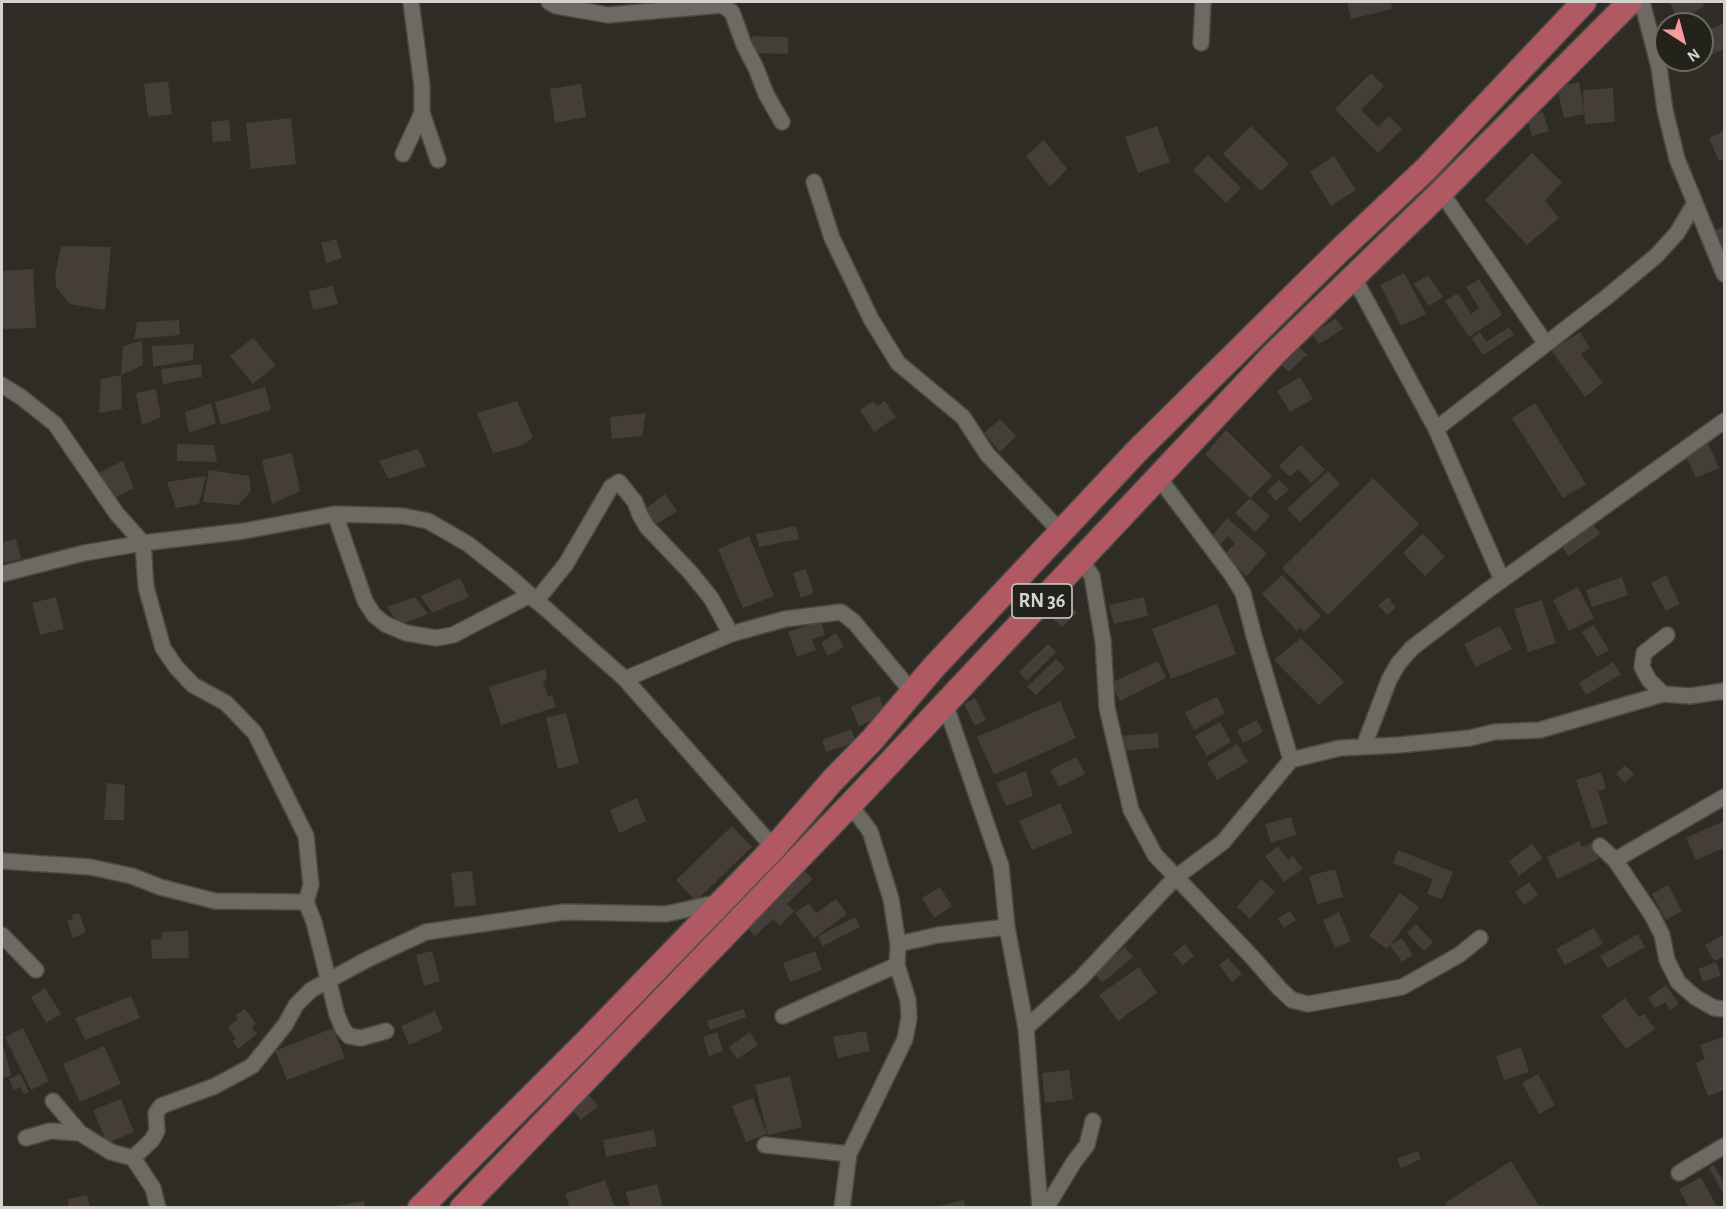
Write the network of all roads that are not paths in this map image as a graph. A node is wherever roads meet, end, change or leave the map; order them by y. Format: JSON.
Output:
{"nodes":[{"id":1,"x":411,"y":2,"type":"edge"},
{"id":2,"x":549,"y":2,"type":"edge"},
{"id":3,"x":1203,"y":2,"type":"edge"},
{"id":4,"x":1584,"y":2,"type":"edge"},
{"id":5,"x":1630,"y":2,"type":"edge"},
{"id":6,"x":1642,"y":2,"type":"edge"},
{"id":7,"x":1201,"y":43,"type":"dead end"},
{"id":8,"x":422,"y":113,"type":"junction"},
{"id":9,"x":782,"y":123,"type":"dead end"},
{"id":10,"x":404,"y":154,"type":"dead end"},
{"id":11,"x":438,"y":160,"type":"dead end"},
{"id":12,"x":814,"y":182,"type":"dead end"},
{"id":13,"x":1441,"y":192,"type":"junction"},
{"id":14,"x":1695,"y":202,"type":"junction"},
{"id":15,"x":1725,"y":274,"type":"edge"},
{"id":16,"x":1353,"y":276,"type":"junction"},
{"id":17,"x":1546,"y":344,"type":"junction"},
{"id":18,"x":2,"y":385,"type":"edge"},
{"id":19,"x":1725,"y":421,"type":"edge"},
{"id":20,"x":1436,"y":429,"type":"junction"},
{"id":21,"x":1159,"y":478,"type":"junction"},
{"id":22,"x":334,"y":514,"type":"junction"},
{"id":23,"x":1061,"y":532,"type":"junction"},
{"id":24,"x":143,"y":543,"type":"junction"},
{"id":25,"x":1081,"y":561,"type":"junction"},
{"id":26,"x":2,"y":574,"type":"edge"},
{"id":27,"x":1502,"y":580,"type":"junction"},
{"id":28,"x":533,"y":598,"type":"junction"},
{"id":29,"x":731,"y":634,"type":"junction"},
{"id":30,"x":1667,"y":635,"type":"dead end"},
{"id":31,"x":625,"y":679,"type":"junction"},
{"id":32,"x":1725,"y":691,"type":"edge"},
{"id":33,"x":913,"y":693,"type":"junction"},
{"id":34,"x":1663,"y":694,"type":"junction"},
{"id":35,"x":945,"y":703,"type":"junction"},
{"id":36,"x":1364,"y":746,"type":"junction"},
{"id":37,"x":1292,"y":760,"type":"junction"},
{"id":38,"x":1725,"y":797,"type":"edge"},
{"id":39,"x":850,"y":805,"type":"junction"},
{"id":40,"x":1600,"y":846,"type":"dead end"},
{"id":41,"x":774,"y":848,"type":"junction"},
{"id":42,"x":1615,"y":860,"type":"junction"},
{"id":43,"x":2,"y":861,"type":"edge"},
{"id":44,"x":1175,"y":878,"type":"junction"},
{"id":45,"x":306,"y":902,"type":"junction"},
{"id":46,"x":723,"y":902,"type":"junction"},
{"id":47,"x":1007,"y":927,"type":"junction"},
{"id":48,"x":2,"y":935,"type":"edge"},
{"id":49,"x":1480,"y":938,"type":"dead end"},
{"id":50,"x":898,"y":944,"type":"junction"},
{"id":51,"x":897,"y":965,"type":"junction"},
{"id":52,"x":36,"y":969,"type":"dead end"},
{"id":53,"x":329,"y":980,"type":"junction"},
{"id":54,"x":1725,"y":1009,"type":"edge"},
{"id":55,"x":783,"y":1016,"type":"dead end"},
{"id":56,"x":1026,"y":1028,"type":"junction"},
{"id":57,"x":386,"y":1031,"type":"dead end"},
{"id":58,"x":53,"y":1101,"type":"dead end"},
{"id":59,"x":1093,"y":1121,"type":"dead end"},
{"id":60,"x":80,"y":1133,"type":"junction"},
{"id":61,"x":26,"y":1138,"type":"dead end"},
{"id":62,"x":765,"y":1145,"type":"dead end"},
{"id":63,"x":1725,"y":1146,"type":"edge"},
{"id":64,"x":849,"y":1154,"type":"junction"},
{"id":65,"x":133,"y":1158,"type":"junction"},
{"id":66,"x":1678,"y":1173,"type":"dead end"},
{"id":67,"x":469,"y":1206,"type":"edge"},
{"id":68,"x":158,"y":1208,"type":"edge"},
{"id":69,"x":420,"y":1208,"type":"edge"},
{"id":70,"x":842,"y":1208,"type":"edge"},
{"id":71,"x":1040,"y":1208,"type":"edge"},
{"id":72,"x":1046,"y":1208,"type":"edge"}],
"edges":[{"from":1,"to":8,"type":"street"},
{"from":2,"to":9,"type":"street"},
{"from":3,"to":7,"type":"street"},
{"from":4,"to":23,"type":"main road","number":"RN 36"},
{"from":5,"to":13,"type":"main road","number":"RN 36"},
{"from":6,"to":14,"type":"street"},
{"from":8,"to":10,"type":"street"},
{"from":8,"to":11,"type":"street"},
{"from":12,"to":23,"type":"street"},
{"from":13,"to":16,"type":"main road","number":"RN 36"},
{"from":13,"to":17,"type":"street"},
{"from":14,"to":15,"type":"street"},
{"from":14,"to":17,"type":"street"},
{"from":16,"to":20,"type":"street"},
{"from":16,"to":21,"type":"main road","number":"RN 36"},
{"from":17,"to":20,"type":"street"},
{"from":18,"to":24,"type":"street"},
{"from":19,"to":27,"type":"street"},
{"from":20,"to":27,"type":"street"},
{"from":21,"to":25,"type":"main road","number":"RN 36"},
{"from":21,"to":37,"type":"street"},
{"from":22,"to":24,"type":"street"},
{"from":22,"to":28,"type":"street"},
{"from":22,"to":28,"type":"street"},
{"from":23,"to":33,"type":"main road","number":"RN 36"},
{"from":24,"to":26,"type":"street"},
{"from":24,"to":45,"type":"street"},
{"from":25,"to":35,"type":"main road","number":"RN 36"},
{"from":25,"to":44,"type":"street"},
{"from":27,"to":36,"type":"street"},
{"from":28,"to":29,"type":"street"},
{"from":28,"to":31,"type":"street"},
{"from":29,"to":31,"type":"street"},
{"from":29,"to":33,"type":"street"},
{"from":30,"to":34,"type":"street"},
{"from":31,"to":41,"type":"street"},
{"from":32,"to":34,"type":"street"},
{"from":33,"to":41,"type":"main road","number":"RN 36"},
{"from":34,"to":36,"type":"street"},
{"from":35,"to":39,"type":"main road","number":"RN 36"},
{"from":35,"to":47,"type":"street"},
{"from":36,"to":37,"type":"street"},
{"from":37,"to":44,"type":"street"},
{"from":38,"to":42,"type":"street"},
{"from":39,"to":50,"type":"street"},
{"from":39,"to":67,"type":"main road","number":"RN 36"},
{"from":40,"to":42,"type":"street"},
{"from":41,"to":46,"type":"main road","number":"RN 36"},
{"from":42,"to":54,"type":"street"},
{"from":43,"to":45,"type":"street"},
{"from":44,"to":49,"type":"street"},
{"from":44,"to":56,"type":"street"},
{"from":45,"to":53,"type":"street"},
{"from":46,"to":53,"type":"street"},
{"from":46,"to":69,"type":"main road","number":"RN 36"},
{"from":47,"to":50,"type":"street"},
{"from":47,"to":56,"type":"street"},
{"from":48,"to":52,"type":"street"},
{"from":50,"to":51,"type":"street"},
{"from":51,"to":55,"type":"street"},
{"from":51,"to":64,"type":"street"},
{"from":53,"to":57,"type":"street"},
{"from":53,"to":65,"type":"street"},
{"from":56,"to":71,"type":"street"},
{"from":58,"to":60,"type":"street"},
{"from":59,"to":72,"type":"street"},
{"from":60,"to":61,"type":"street"},
{"from":60,"to":65,"type":"street"},
{"from":62,"to":64,"type":"street"},
{"from":63,"to":66,"type":"street"},
{"from":64,"to":70,"type":"street"},
{"from":65,"to":68,"type":"street"}]}
